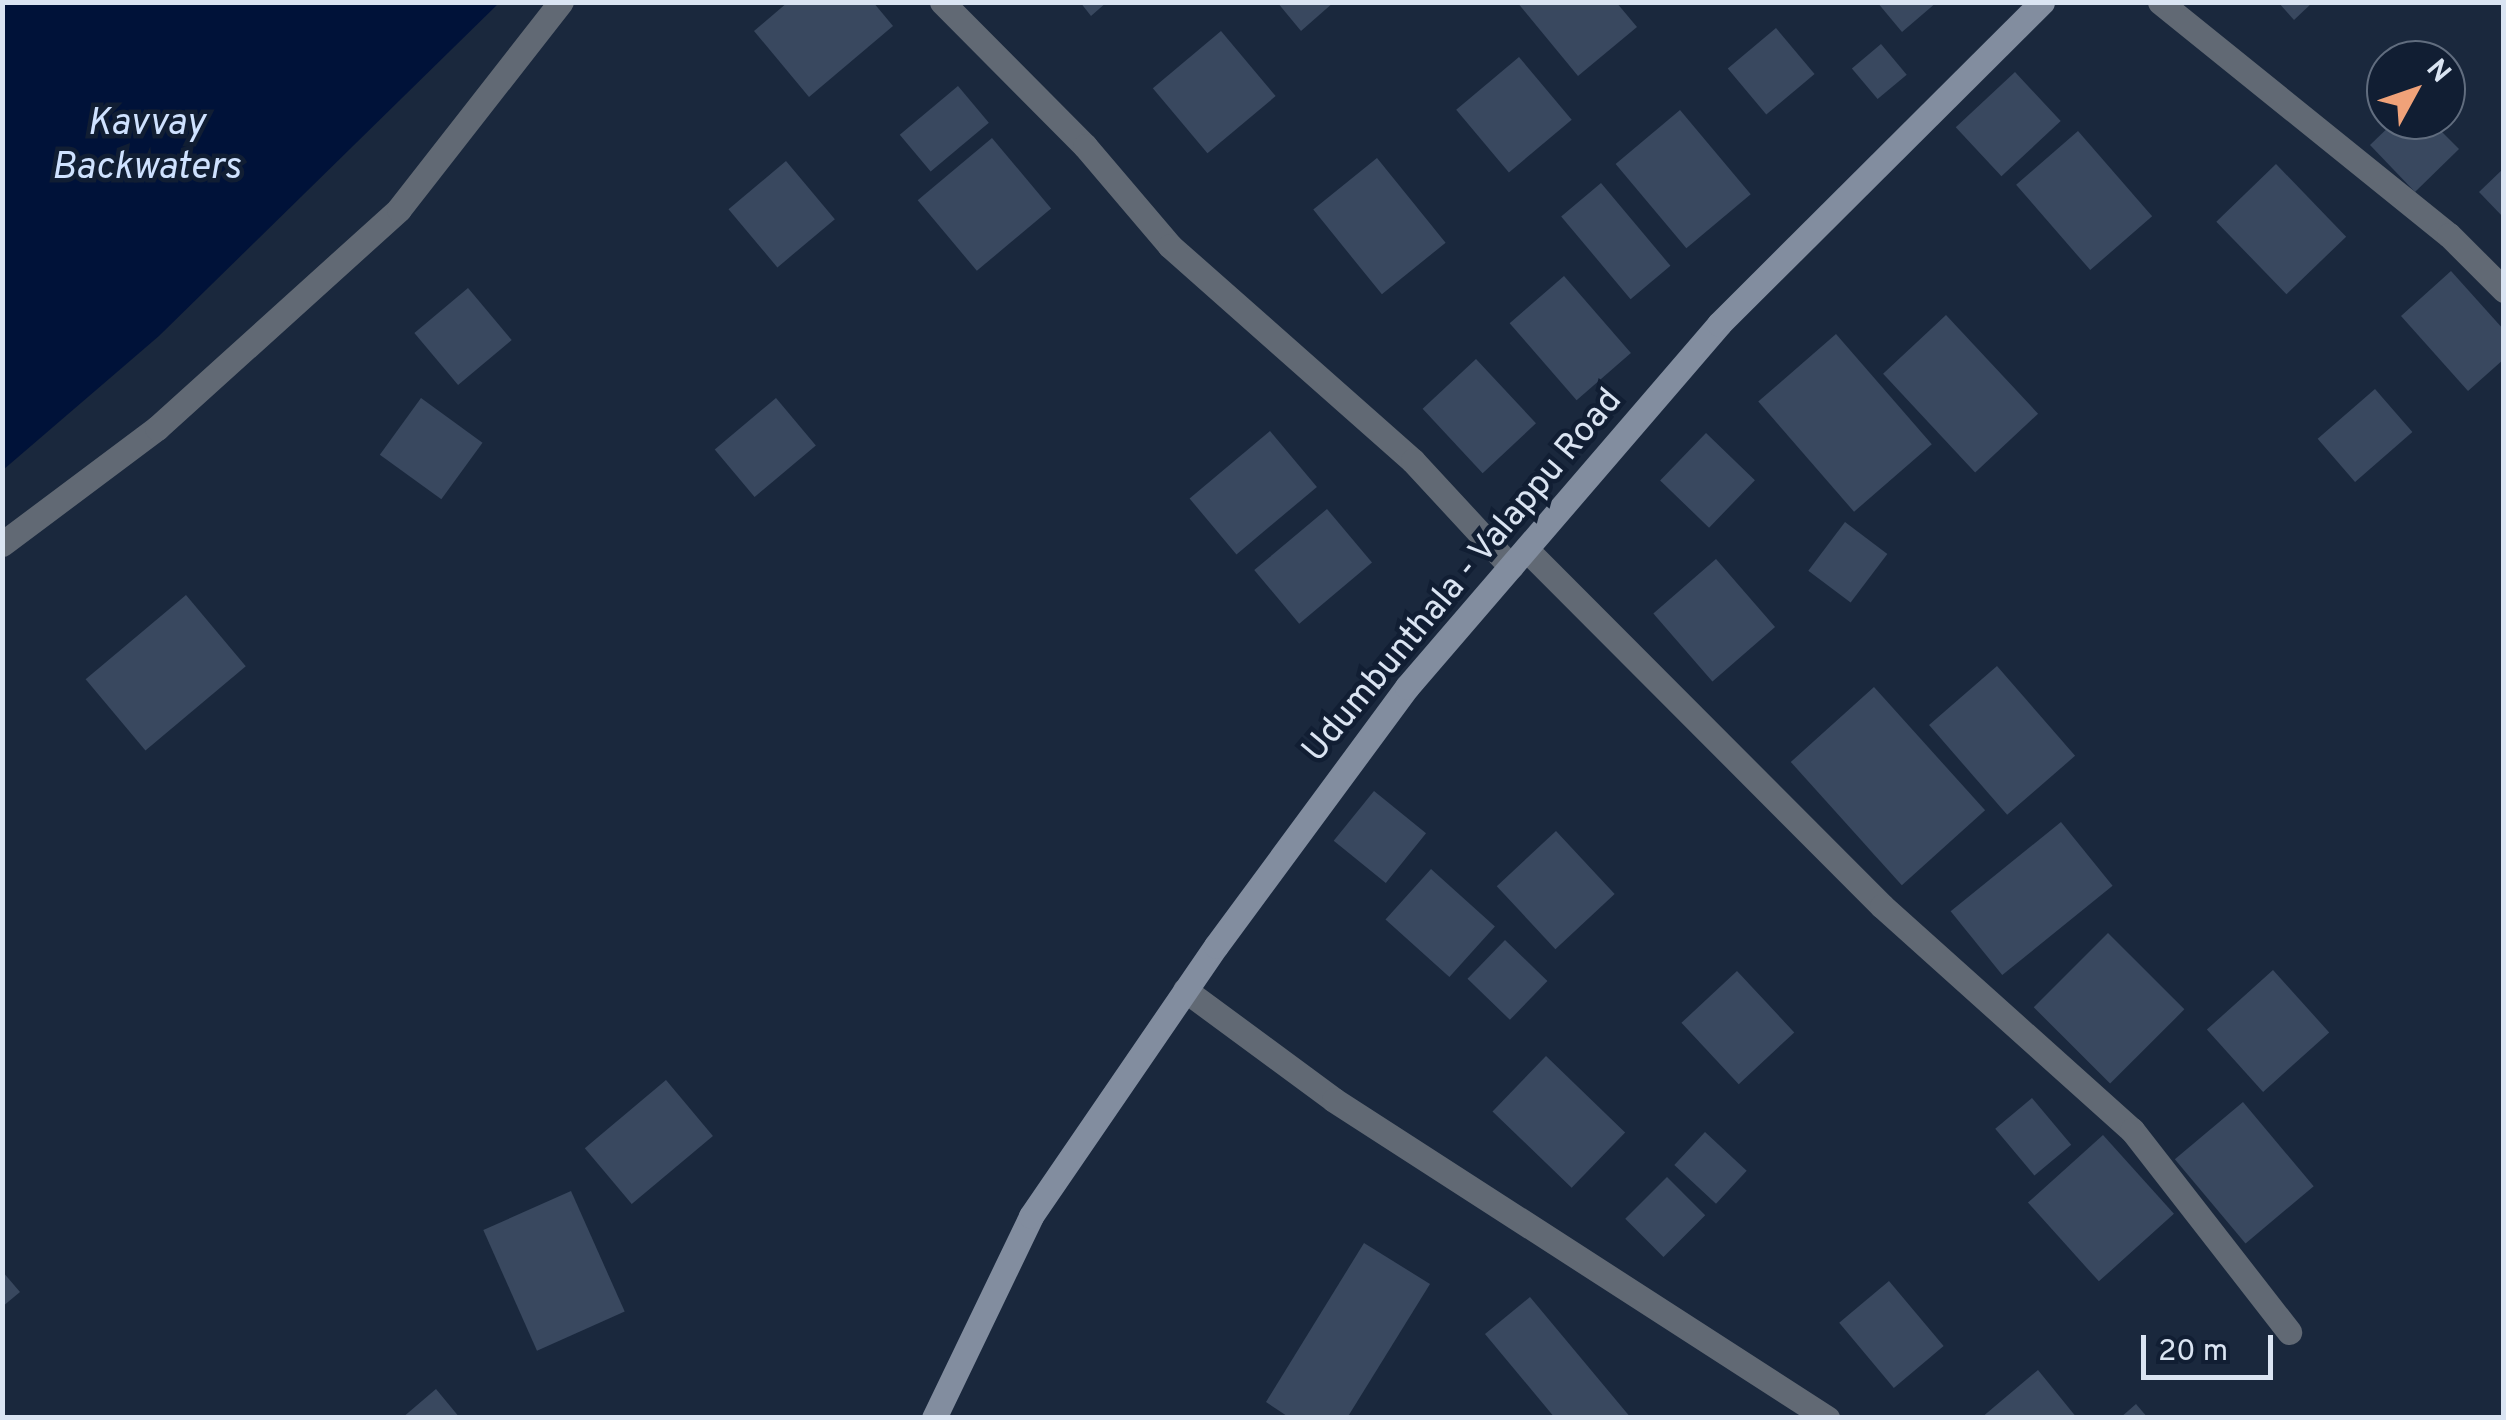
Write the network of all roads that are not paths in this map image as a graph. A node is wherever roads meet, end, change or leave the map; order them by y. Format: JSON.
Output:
{"nodes":[{"id":1,"x":561,"y":2,"type":"edge"},
{"id":2,"x":942,"y":2,"type":"edge"},
{"id":3,"x":2042,"y":2,"type":"edge"},
{"id":4,"x":2160,"y":2,"type":"edge"},
{"id":5,"x":2504,"y":290,"type":"edge"},
{"id":6,"x":2,"y":544,"type":"edge"},
{"id":7,"x":1518,"y":558,"type":"junction"},
{"id":8,"x":1185,"y":990,"type":"junction"},
{"id":9,"x":2288,"y":1332,"type":"dead end"},
{"id":10,"x":934,"y":1418,"type":"edge"},
{"id":11,"x":1827,"y":1418,"type":"edge"}],
"edges":[{"from":1,"to":6,"type":"street"},
{"from":2,"to":7,"type":"street"},
{"from":3,"to":7,"type":"main road","name":"Udumbunthala - Valappu Road"},
{"from":4,"to":5,"type":"street"},
{"from":7,"to":8,"type":"main road","name":"Udumbunthala - Valappu Road"},
{"from":7,"to":9,"type":"street"},
{"from":8,"to":10,"type":"main road","name":"Udumbunthala - Valappu Road"},
{"from":8,"to":11,"type":"street"}]}
